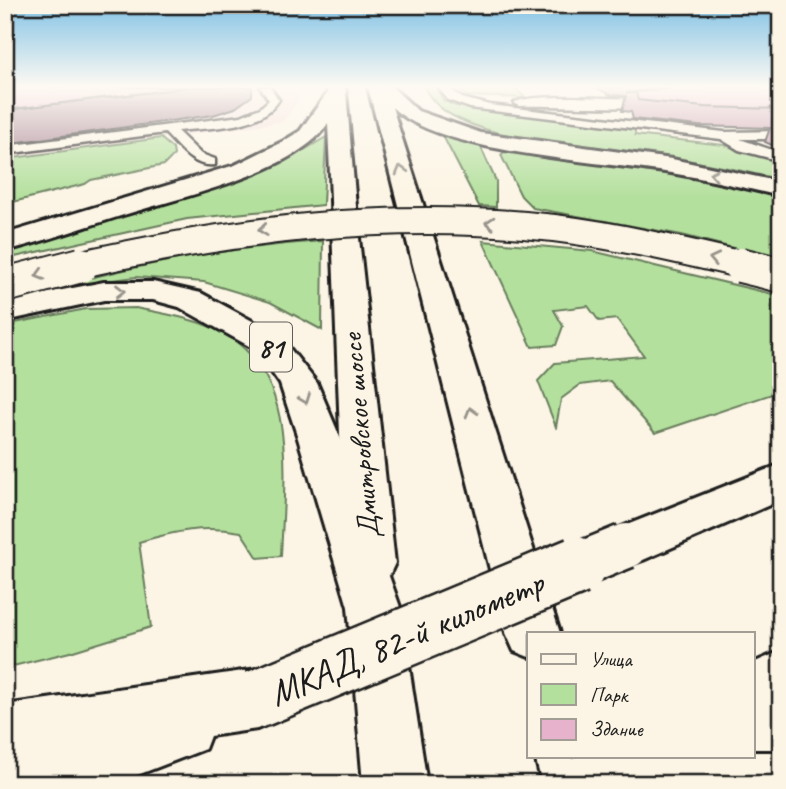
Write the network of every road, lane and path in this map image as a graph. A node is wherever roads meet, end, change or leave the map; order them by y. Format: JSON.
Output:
{"nodes":[{"id":1,"x":201,"y":124,"type":"edge"},
{"id":2,"x":299,"y":124,"type":"edge"},
{"id":3,"x":317,"y":124,"type":"edge"},
{"id":4,"x":334,"y":124,"type":"edge"},
{"id":5,"x":389,"y":124,"type":"edge"},
{"id":6,"x":433,"y":124,"type":"edge"},
{"id":7,"x":617,"y":124,"type":"edge"},
{"id":8,"x":168,"y":129,"type":"junction"},
{"id":9,"x":781,"y":135,"type":"edge"},
{"id":10,"x":724,"y":136,"type":"junction"},
{"id":11,"x":5,"y":150,"type":"edge"},
{"id":12,"x":781,"y":157,"type":"edge"},
{"id":13,"x":210,"y":162,"type":"junction"},
{"id":14,"x":781,"y":189,"type":"edge"},
{"id":15,"x":5,"y":220,"type":"edge"},
{"id":16,"x":5,"y":243,"type":"edge"},
{"id":17,"x":781,"y":275,"type":"edge"},
{"id":18,"x":5,"y":285,"type":"edge"},
{"id":19,"x":5,"y":311,"type":"edge"},
{"id":20,"x":781,"y":481,"type":"edge"},
{"id":21,"x":374,"y":607,"type":"junction"},
{"id":22,"x":533,"y":632,"type":"edge"},
{"id":23,"x":781,"y":679,"type":"edge"},
{"id":24,"x":754,"y":693,"type":"edge"},
{"id":25,"x":257,"y":699,"type":"junction"},
{"id":26,"x":754,"y":719,"type":"edge"},
{"id":27,"x":781,"y":719,"type":"edge"},
{"id":28,"x":5,"y":736,"type":"edge"},
{"id":29,"x":568,"y":758,"type":"edge"},
{"id":30,"x":578,"y":758,"type":"edge"},
{"id":31,"x":633,"y":758,"type":"edge"},
{"id":32,"x":28,"y":784,"type":"edge"},
{"id":33,"x":395,"y":784,"type":"edge"},
{"id":34,"x":575,"y":784,"type":"edge"},
{"id":35,"x":587,"y":784,"type":"edge"}],
"edges":[{"from":1,"to":8,"type":"lane"},
{"from":2,"to":13,"type":"main road"},
{"from":3,"to":16,"type":"main road"},
{"from":4,"to":21,"type":"main road","name":"Дмитровское шоссе"},
{"from":22,"to":5,"type":"main road","one_way":true},
{"from":14,"to":6,"type":"main road","one_way":true},
{"from":7,"to":10,"type":"lane"},
{"from":8,"to":11,"type":"lane"},
{"from":8,"to":13,"type":"lane"},
{"from":9,"to":10,"type":"lane"},
{"from":10,"to":12,"type":"lane"},
{"from":13,"to":15,"type":"main road"},
{"from":17,"to":18,"type":"main road","one_way":true,"bridge":true},
{"from":19,"to":21,"type":"main road","number":"81","one_way":true},
{"from":20,"to":25,"type":"main road","name":"МКАД, 82-й километр","bridge":true},
{"from":21,"to":33,"type":"main road","name":"Дмитровское шоссе"},
{"from":23,"to":24,"type":"main road"},
{"from":25,"to":28,"type":"main road"},
{"from":25,"to":32,"type":"main road","name":"МКАД, 82-й километр"},
{"from":26,"to":27,"type":"main road"},
{"from":29,"to":34,"type":"main road"},
{"from":30,"to":35,"type":"main road"},
{"from":31,"to":35,"type":"main road","bridge":true}]}
